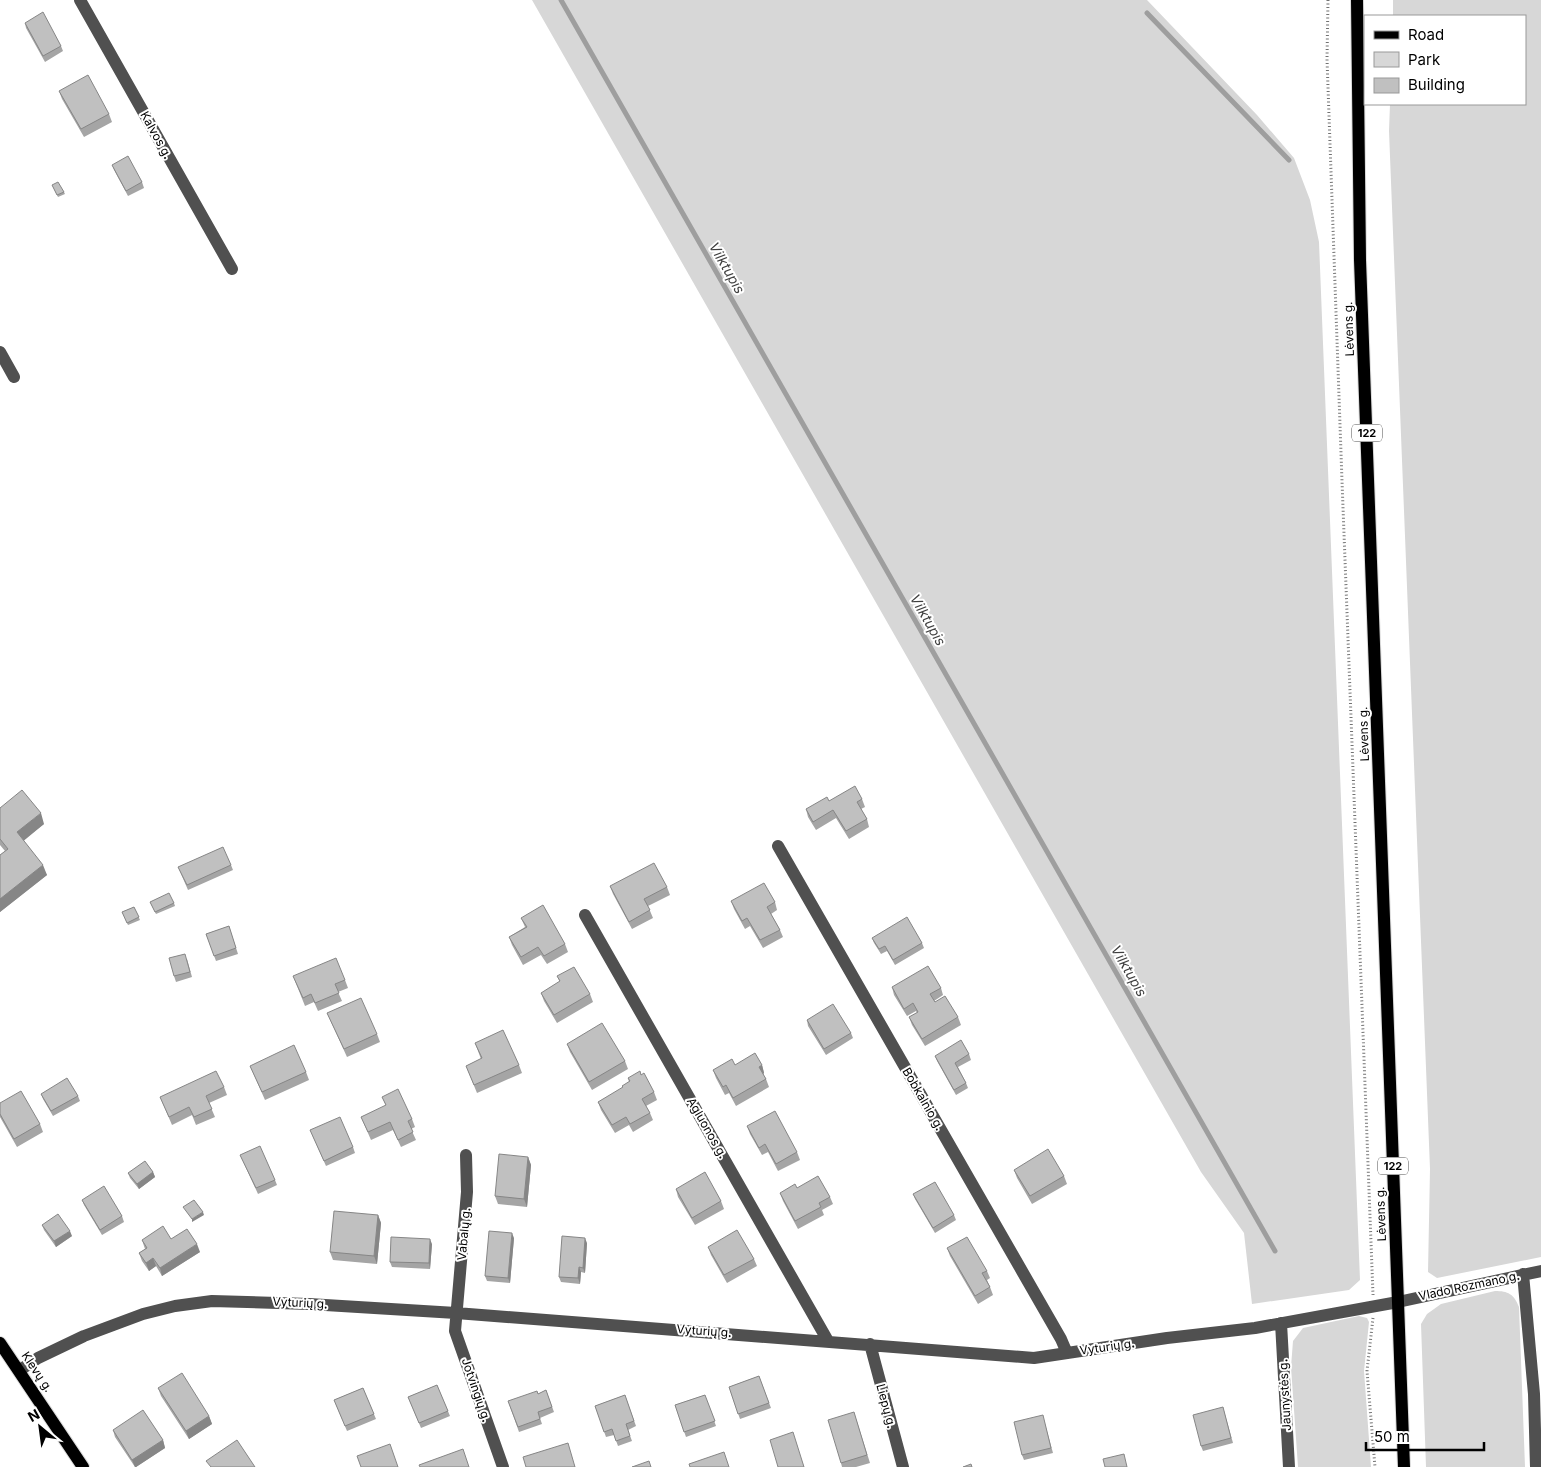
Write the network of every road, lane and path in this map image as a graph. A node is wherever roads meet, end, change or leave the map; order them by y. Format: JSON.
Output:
{"nodes":[{"id":1,"x":80,"y":0,"type":"edge"},
{"id":2,"x":1328,"y":0,"type":"edge"},
{"id":3,"x":1357,"y":0,"type":"edge"},
{"id":4,"x":232,"y":270,"type":"dead end"},
{"id":5,"x":0,"y":352,"type":"edge"},
{"id":6,"x":14,"y":377,"type":"dead end"},
{"id":7,"x":778,"y":846,"type":"dead end"},
{"id":8,"x":586,"y":915,"type":"dead end"},
{"id":9,"x":466,"y":1155,"type":"dead end"},
{"id":10,"x":1541,"y":1271,"type":"edge"},
{"id":11,"x":1523,"y":1274,"type":"junction"},
{"id":12,"x":1398,"y":1302,"type":"junction"},
{"id":13,"x":1374,"y":1305,"type":"junction"},
{"id":14,"x":456,"y":1313,"type":"junction"},
{"id":15,"x":1280,"y":1323,"type":"junction"},
{"id":16,"x":828,"y":1341,"type":"junction"},
{"id":17,"x":0,"y":1343,"type":"edge"},
{"id":18,"x":870,"y":1344,"type":"junction"},
{"id":19,"x":1067,"y":1353,"type":"junction"},
{"id":20,"x":20,"y":1370,"type":"junction"},
{"id":21,"x":83,"y":1467,"type":"edge"},
{"id":22,"x":503,"y":1467,"type":"edge"},
{"id":23,"x":903,"y":1467,"type":"edge"},
{"id":24,"x":1288,"y":1467,"type":"edge"},
{"id":25,"x":1375,"y":1467,"type":"edge"},
{"id":26,"x":1404,"y":1467,"type":"edge"},
{"id":27,"x":1536,"y":1467,"type":"edge"}],
"edges":[{"from":1,"to":4,"type":"street","name":"Kalvos g."},
{"from":2,"to":13,"type":"path"},
{"from":3,"to":12,"type":"main road","name":"Lėvens g.","number":"122"},
{"from":5,"to":6,"type":"street"},
{"from":7,"to":19,"type":"street","name":"Bobkalnio g."},
{"from":8,"to":16,"type":"street","name":"Agluonos g."},
{"from":9,"to":14,"type":"street","name":"Vabalų g."},
{"from":10,"to":11,"type":"street","name":"Vlado Rozmano g."},
{"from":11,"to":12,"type":"street","name":"Vlado Rozmano g."},
{"from":11,"to":27,"type":"street"},
{"from":12,"to":13,"type":"street","name":"Vyturių g."},
{"from":12,"to":26,"type":"main road","name":"Lėvens g.","number":"122"},
{"from":13,"to":15,"type":"street","name":"Vyturių g."},
{"from":13,"to":25,"type":"path"},
{"from":14,"to":16,"type":"street","name":"Vyturių g."},
{"from":14,"to":20,"type":"street","name":"Vyturių g."},
{"from":14,"to":22,"type":"street","name":"Jotvingių g."},
{"from":15,"to":19,"type":"street","name":"Vyturių g."},
{"from":15,"to":24,"type":"street","name":"Jaunystės g."},
{"from":16,"to":18,"type":"street","name":"Vyturių g."},
{"from":17,"to":20,"type":"main road","name":"Klevų g."},
{"from":18,"to":19,"type":"street","name":"Vyturių g."},
{"from":18,"to":23,"type":"street","name":"Liepų g."},
{"from":20,"to":21,"type":"main road","name":"Klevų g."}]}
